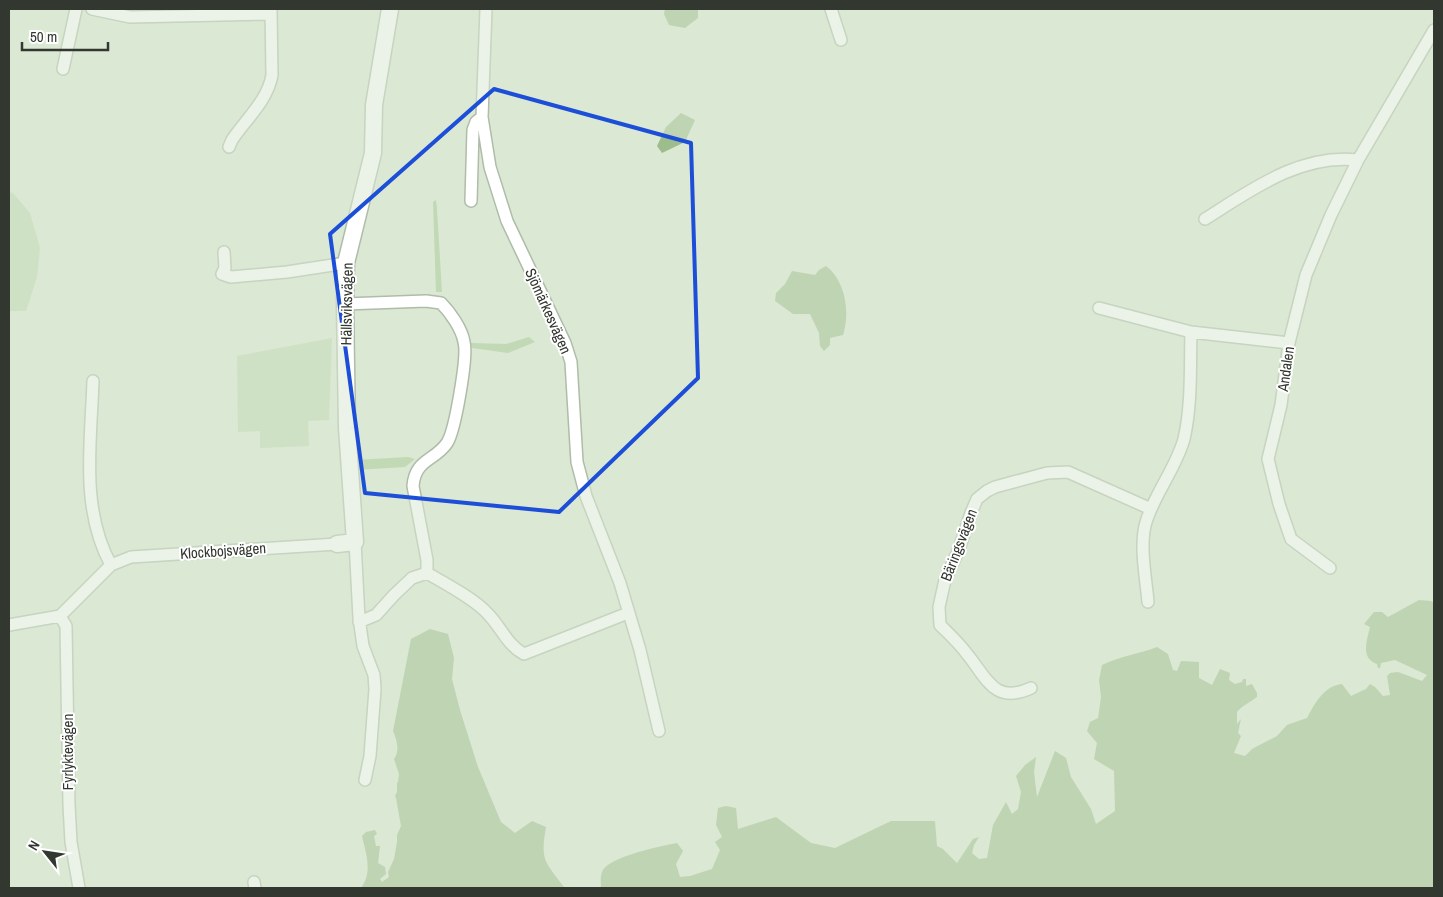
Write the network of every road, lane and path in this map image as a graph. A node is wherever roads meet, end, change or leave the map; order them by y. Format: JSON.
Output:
{"nodes":[{"id":1,"x":76,"y":9,"type":"edge"},
{"id":2,"x":92,"y":9,"type":"edge"},
{"id":3,"x":390,"y":9,"type":"edge"},
{"id":4,"x":486,"y":9,"type":"edge"},
{"id":5,"x":831,"y":9,"type":"edge"},
{"id":6,"x":271,"y":11,"type":"edge"},
{"id":7,"x":1434,"y":30,"type":"edge"},
{"id":8,"x":842,"y":40,"type":"dead end"},
{"id":9,"x":63,"y":69,"type":"dead end"},
{"id":10,"x":482,"y":117,"type":"junction"},
{"id":11,"x":229,"y":147,"type":"dead end"},
{"id":12,"x":1358,"y":160,"type":"junction"},
{"id":13,"x":471,"y":201,"type":"dead end"},
{"id":14,"x":1205,"y":219,"type":"dead end"},
{"id":15,"x":224,"y":252,"type":"dead end"},
{"id":16,"x":346,"y":263,"type":"junction"},
{"id":17,"x":345,"y":304,"type":"junction"},
{"id":18,"x":1099,"y":308,"type":"dead end"},
{"id":19,"x":1191,"y":332,"type":"junction"},
{"id":20,"x":1289,"y":343,"type":"junction"},
{"id":21,"x":93,"y":381,"type":"dead end"},
{"id":22,"x":1151,"y":509,"type":"junction"},
{"id":23,"x":355,"y":542,"type":"junction"},
{"id":24,"x":337,"y":544,"type":"joint"},
{"id":25,"x":111,"y":565,"type":"junction"},
{"id":26,"x":1330,"y":568,"type":"dead end"},
{"id":27,"x":427,"y":574,"type":"junction"},
{"id":28,"x":1148,"y":602,"type":"dead end"},
{"id":29,"x":628,"y":612,"type":"junction"},
{"id":30,"x":60,"y":616,"type":"junction"},
{"id":31,"x":360,"y":622,"type":"junction"},
{"id":32,"x":9,"y":625,"type":"edge"},
{"id":33,"x":1031,"y":688,"type":"dead end"},
{"id":34,"x":659,"y":731,"type":"dead end"},
{"id":35,"x":365,"y":780,"type":"dead end"},
{"id":36,"x":79,"y":888,"type":"edge"}],
"edges":[{"from":1,"to":9,"type":"street"},
{"from":2,"to":6,"type":"street"},
{"from":3,"to":16,"type":"street","name":"Hällsviksvägen"},
{"from":4,"to":10,"type":"street","name":"Sjömärkesvägen"},
{"from":5,"to":8,"type":"street"},
{"from":6,"to":11,"type":"street"},
{"from":7,"to":12,"type":"street","name":"Andalen"},
{"from":10,"to":13,"type":"street"},
{"from":10,"to":29,"type":"street","name":"Sjömärkesvägen"},
{"from":12,"to":14,"type":"street"},
{"from":12,"to":20,"type":"street","name":"Andalen"},
{"from":15,"to":16,"type":"street"},
{"from":16,"to":17,"type":"street","name":"Hällsviksvägen"},
{"from":17,"to":23,"type":"street","name":"Hällsviksvägen"},
{"from":17,"to":27,"type":"street"},
{"from":18,"to":19,"type":"street"},
{"from":19,"to":20,"type":"street"},
{"from":19,"to":22,"type":"street"},
{"from":20,"to":26,"type":"street","name":"Andalen"},
{"from":21,"to":25,"type":"street"},
{"from":22,"to":28,"type":"street"},
{"from":22,"to":33,"type":"street","name":"Bäringsvägen"},
{"from":23,"to":24,"type":"street"},
{"from":23,"to":31,"type":"street","name":"Hällsviksvägen"},
{"from":24,"to":25,"type":"street","name":"Klockbojsvägen"},
{"from":25,"to":30,"type":"street","name":"Klockbojsvägen"},
{"from":27,"to":29,"type":"street"},
{"from":27,"to":31,"type":"street"},
{"from":29,"to":34,"type":"street","name":"Sjömärkesvägen"},
{"from":30,"to":32,"type":"street"},
{"from":30,"to":36,"type":"street","name":"Fyrlyktevägen"},
{"from":31,"to":35,"type":"street","name":"Hällsviksvägen"}]}
